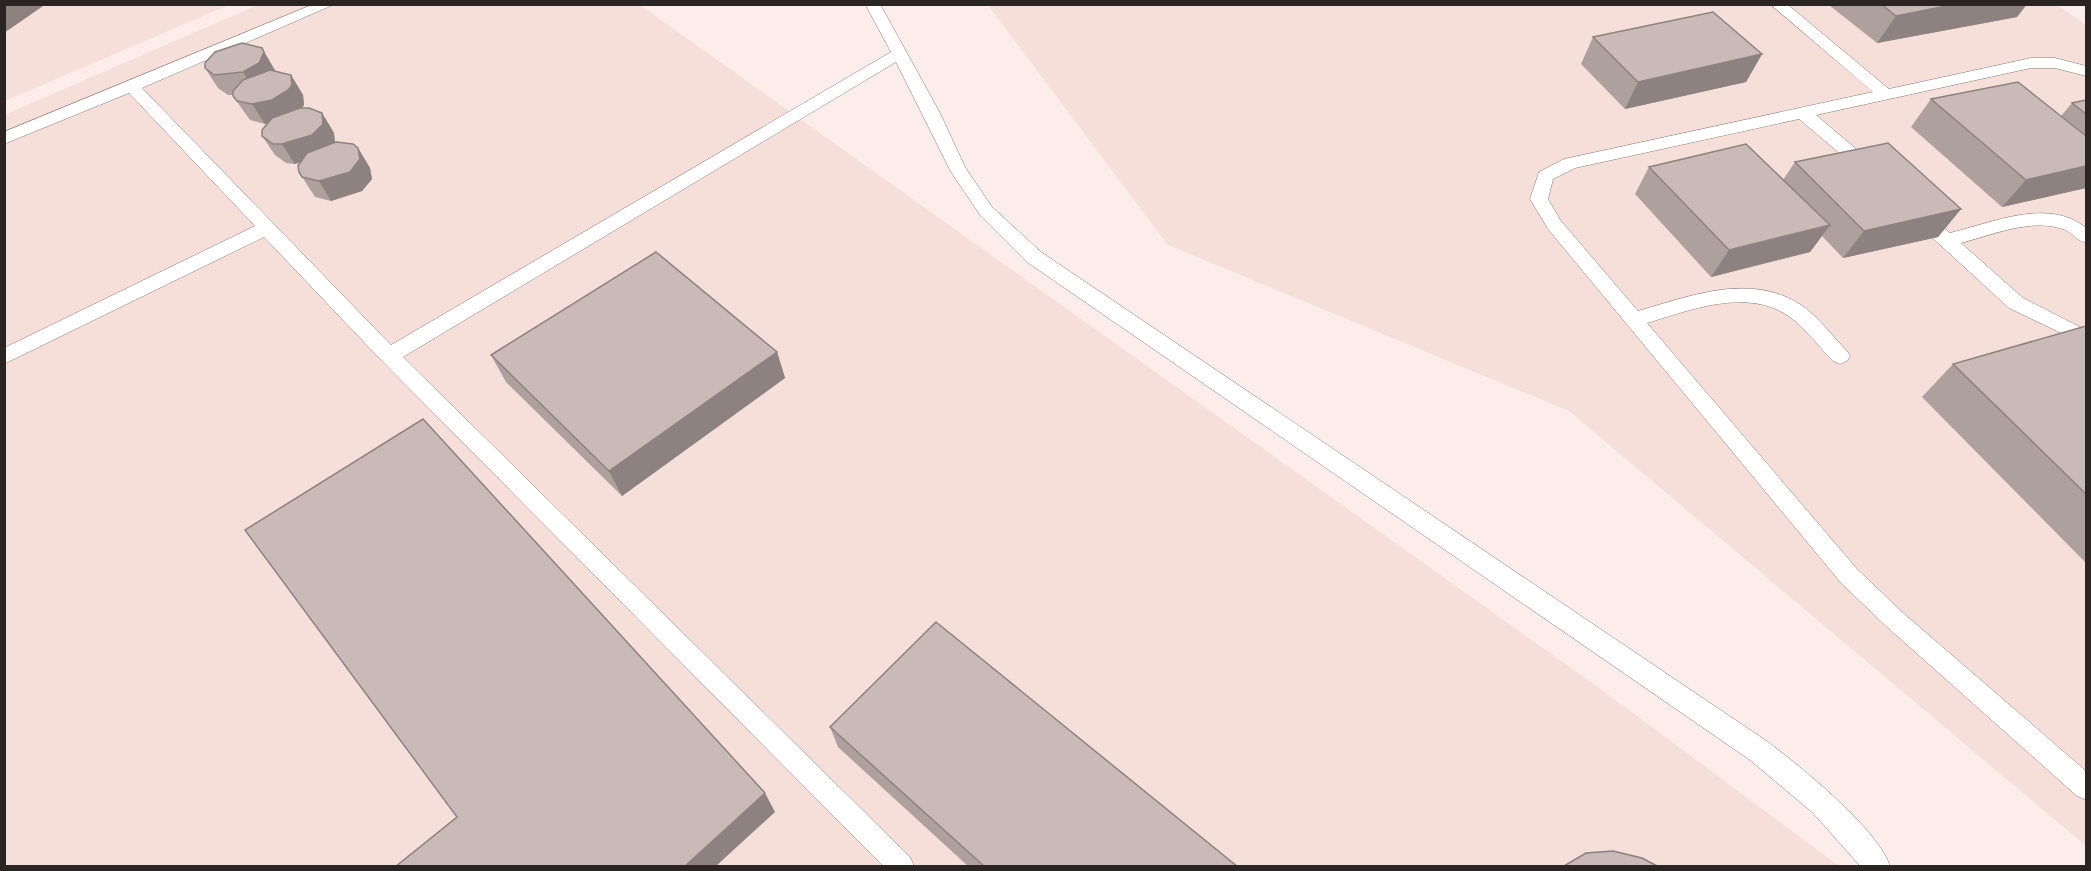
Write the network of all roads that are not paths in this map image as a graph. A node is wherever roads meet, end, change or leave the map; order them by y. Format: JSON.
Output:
{"nodes":[{"id":1,"x":327,"y":4,"type":"edge"},
{"id":2,"x":872,"y":4,"type":"edge"},
{"id":3,"x":1777,"y":4,"type":"edge"},
{"id":4,"x":899,"y":54,"type":"junction"},
{"id":5,"x":2086,"y":71,"type":"edge"},
{"id":6,"x":130,"y":85,"type":"junction"},
{"id":7,"x":1886,"y":95,"type":"junction"},
{"id":8,"x":1803,"y":113,"type":"junction"},
{"id":9,"x":4,"y":139,"type":"edge"},
{"id":10,"x":1884,"y":184,"type":"edge"},
{"id":11,"x":1901,"y":200,"type":"edge"},
{"id":12,"x":267,"y":228,"type":"junction"},
{"id":13,"x":2086,"y":237,"type":"edge"},
{"id":14,"x":1945,"y":241,"type":"junction"},
{"id":15,"x":1634,"y":320,"type":"junction"},
{"id":16,"x":2086,"y":338,"type":"edge"},
{"id":17,"x":389,"y":356,"type":"junction"},
{"id":18,"x":1840,"y":356,"type":"dead end"},
{"id":19,"x":4,"y":357,"type":"edge"},
{"id":20,"x":2086,"y":787,"type":"edge"},
{"id":21,"x":901,"y":867,"type":"edge"},
{"id":22,"x":1877,"y":867,"type":"edge"}],
"edges":[{"from":1,"to":6,"type":"lane"},
{"from":2,"to":4,"type":"lane"},
{"from":3,"to":7,"type":"lane"},
{"from":4,"to":17,"type":"lane"},
{"from":4,"to":22,"type":"lane"},
{"from":5,"to":7,"type":"lane"},
{"from":6,"to":9,"type":"lane"},
{"from":6,"to":12,"type":"lane"},
{"from":7,"to":8,"type":"lane"},
{"from":8,"to":10,"type":"lane"},
{"from":8,"to":15,"type":"lane"},
{"from":11,"to":14,"type":"lane"},
{"from":12,"to":17,"type":"lane"},
{"from":12,"to":19,"type":"lane"},
{"from":13,"to":14,"type":"lane"},
{"from":14,"to":16,"type":"lane"},
{"from":15,"to":18,"type":"lane"},
{"from":15,"to":20,"type":"lane"},
{"from":17,"to":21,"type":"lane"}]}
